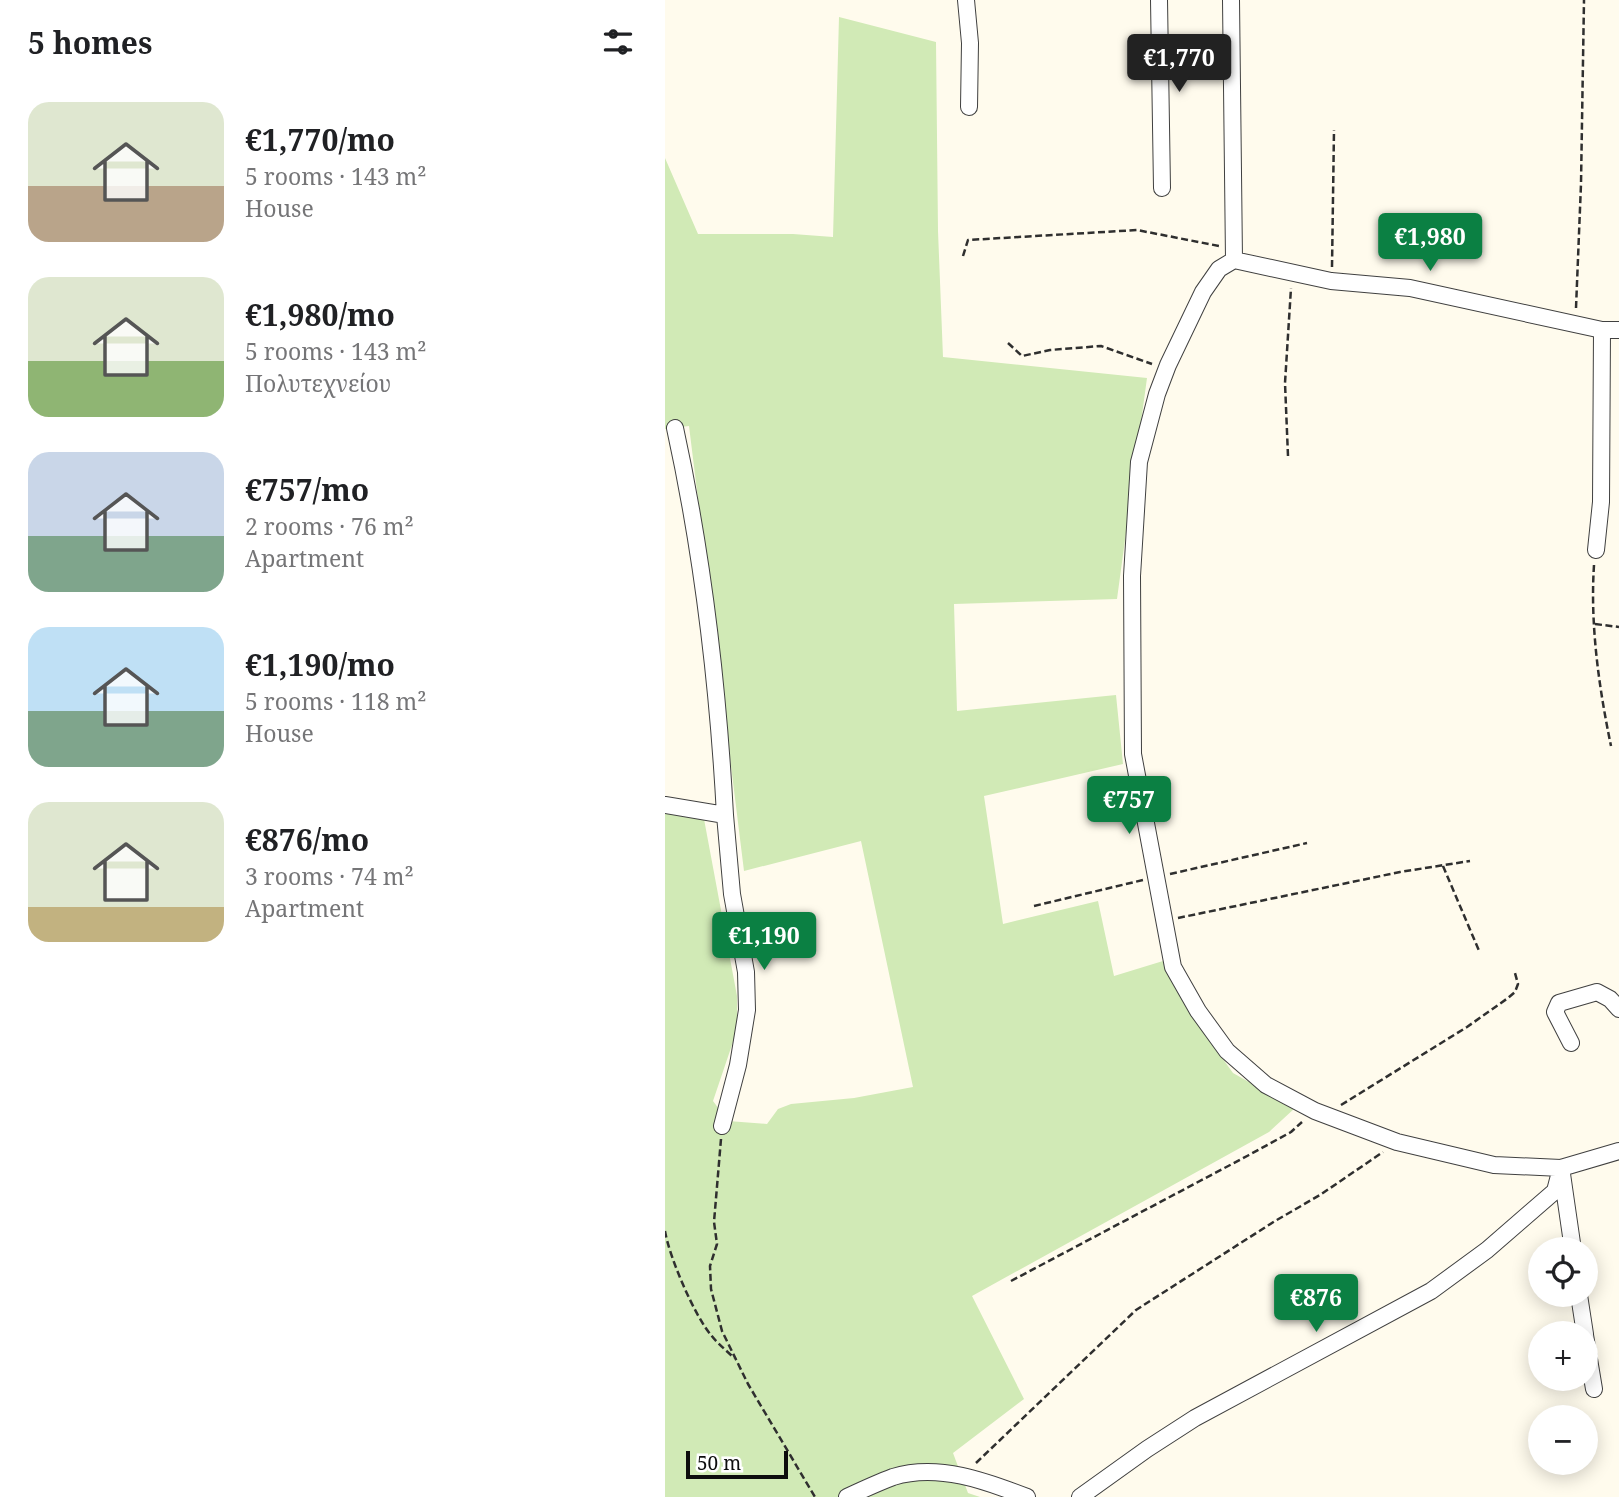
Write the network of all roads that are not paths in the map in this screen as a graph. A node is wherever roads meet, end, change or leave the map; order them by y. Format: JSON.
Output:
{"nodes":[{"id":1,"x":966,"y":0,"type":"edge"},
{"id":2,"x":1159,"y":0,"type":"edge"},
{"id":3,"x":1231,"y":0,"type":"edge"},
{"id":4,"x":969,"y":107,"type":"dead end"},
{"id":5,"x":1162,"y":188,"type":"dead end"},
{"id":6,"x":1234,"y":253,"type":"junction"},
{"id":7,"x":1611,"y":330,"type":"edge"},
{"id":8,"x":675,"y":428,"type":"dead end"},
{"id":9,"x":1595,"y":550,"type":"road end"},
{"id":10,"x":665,"y":805,"type":"edge"},
{"id":11,"x":725,"y":816,"type":"junction"},
{"id":12,"x":1619,"y":1009,"type":"edge"},
{"id":13,"x":1571,"y":1043,"type":"dead end"},
{"id":14,"x":722,"y":1126,"type":"road end"},
{"id":15,"x":1619,"y":1151,"type":"edge"},
{"id":16,"x":1561,"y":1168,"type":"junction"},
{"id":17,"x":1571,"y":1237,"type":"edge"},
{"id":18,"x":847,"y":1497,"type":"edge"},
{"id":19,"x":1027,"y":1497,"type":"edge"},
{"id":20,"x":1080,"y":1497,"type":"edge"}],
"edges":[{"from":1,"to":4,"type":"street"},
{"from":2,"to":5,"type":"street"},
{"from":3,"to":6,"type":"street"},
{"from":6,"to":7,"type":"street"},
{"from":6,"to":16,"type":"street"},
{"from":7,"to":9,"type":"street"},
{"from":8,"to":11,"type":"street"},
{"from":10,"to":11,"type":"street"},
{"from":11,"to":14,"type":"street"},
{"from":12,"to":13,"type":"street"},
{"from":15,"to":16,"type":"street"},
{"from":16,"to":17,"type":"street"},
{"from":16,"to":20,"type":"street"},
{"from":18,"to":19,"type":"street"}]}
